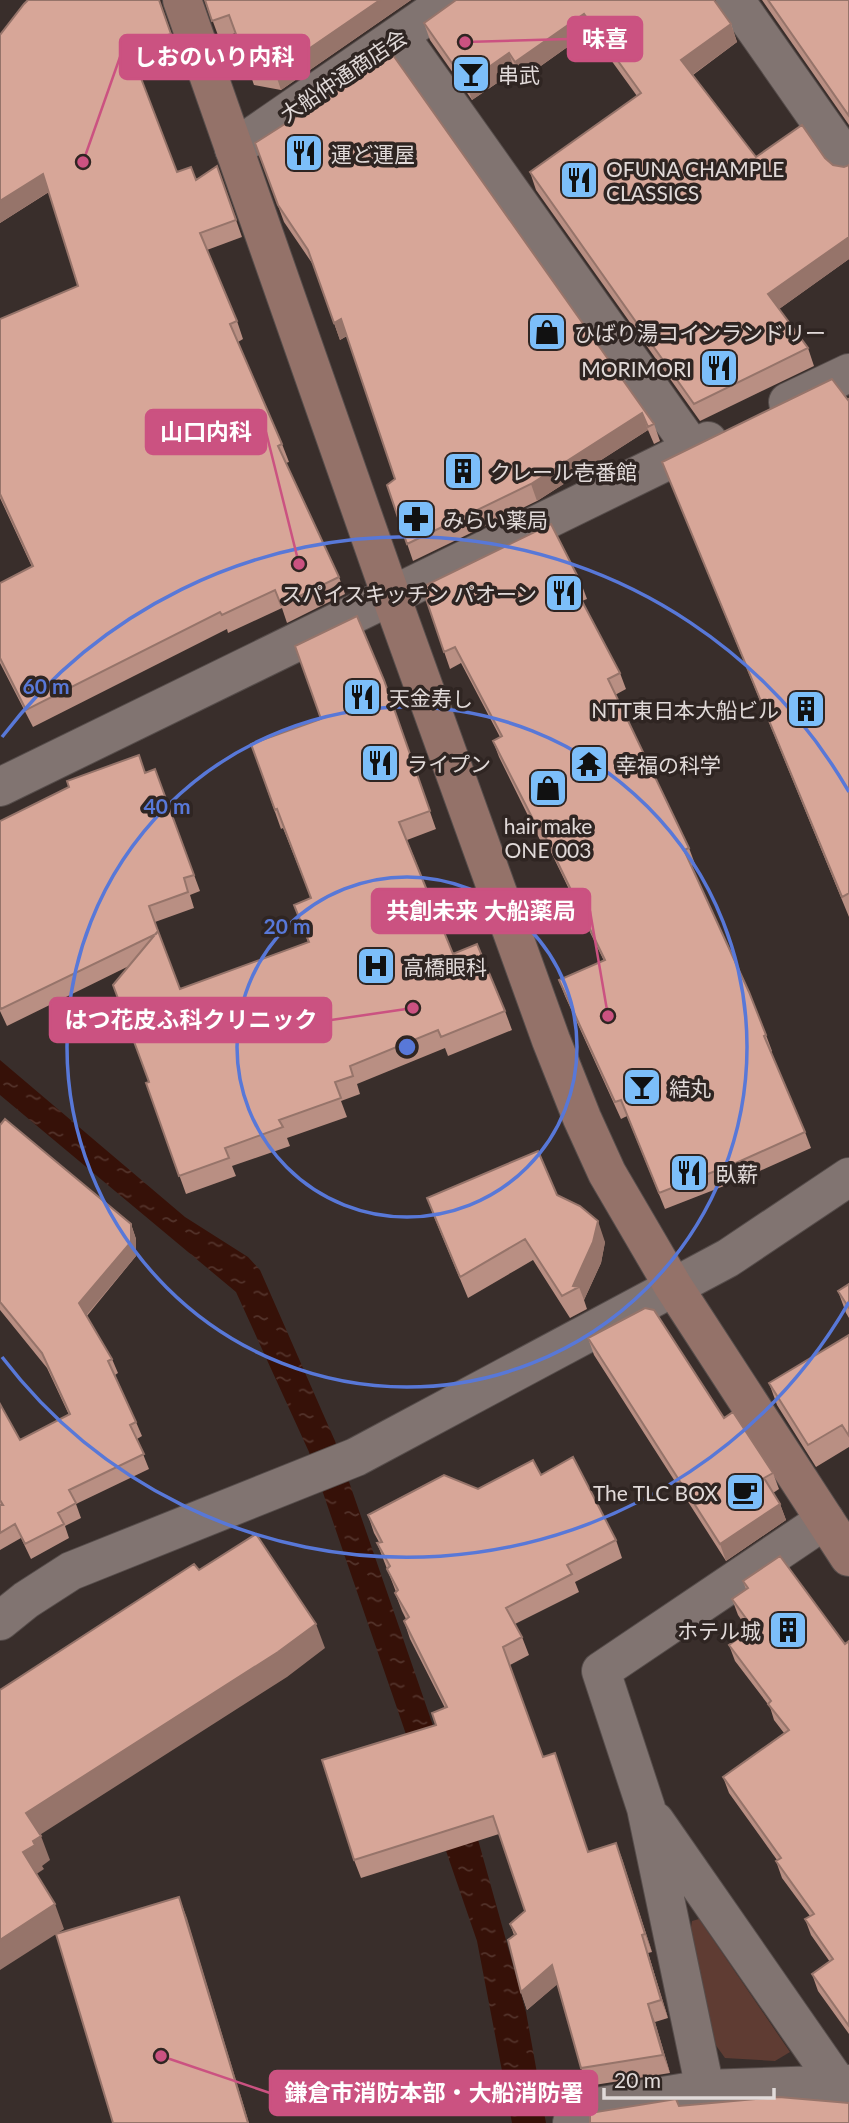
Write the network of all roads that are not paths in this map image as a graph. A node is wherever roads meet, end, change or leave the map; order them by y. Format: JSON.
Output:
{"nodes":[{"id":1,"x":182,"y":0,"type":"edge"},
{"id":2,"x":450,"y":0,"type":"edge"},
{"id":3,"x":735,"y":0,"type":"edge"},
{"id":4,"x":400,"y":36,"type":"junction"},
{"id":5,"x":234,"y":149,"type":"junction"},
{"id":6,"x":849,"y":163,"type":"edge"},
{"id":7,"x":849,"y":373,"type":"edge"},
{"id":8,"x":692,"y":448,"type":"junction"},
{"id":9,"x":391,"y":596,"type":"junction"},
{"id":10,"x":0,"y":787,"type":"edge"},
{"id":11,"x":849,"y":1177,"type":"edge"},
{"id":12,"x":673,"y":1286,"type":"junction"},
{"id":13,"x":825,"y":1520,"type":"junction"},
{"id":14,"x":849,"y":1557,"type":"edge"},
{"id":15,"x":0,"y":1621,"type":"edge"},
{"id":16,"x":646,"y":1808,"type":"junction"},
{"id":17,"x":843,"y":2083,"type":"edge"},
{"id":18,"x":705,"y":2089,"type":"junction"},
{"id":19,"x":572,"y":2123,"type":"edge"}],
"edges":[{"from":1,"to":5,"type":"street"},
{"from":2,"to":4,"type":"street","name":"大船仲通商店会"},
{"from":3,"to":6,"type":"street"},
{"from":4,"to":5,"type":"street","name":"大船仲通商店会"},
{"from":4,"to":8,"type":"street"},
{"from":5,"to":9,"type":"street"},
{"from":7,"to":8,"type":"street"},
{"from":8,"to":9,"type":"street"},
{"from":9,"to":10,"type":"street"},
{"from":9,"to":12,"type":"street"},
{"from":11,"to":12,"type":"street"},
{"from":12,"to":13,"type":"street"},
{"from":12,"to":15,"type":"street"},
{"from":13,"to":14,"type":"street"},
{"from":13,"to":16,"type":"street"},
{"from":16,"to":17,"type":"street"},
{"from":16,"to":18,"type":"street"},
{"from":17,"to":18,"type":"street"},
{"from":18,"to":19,"type":"street"}]}
